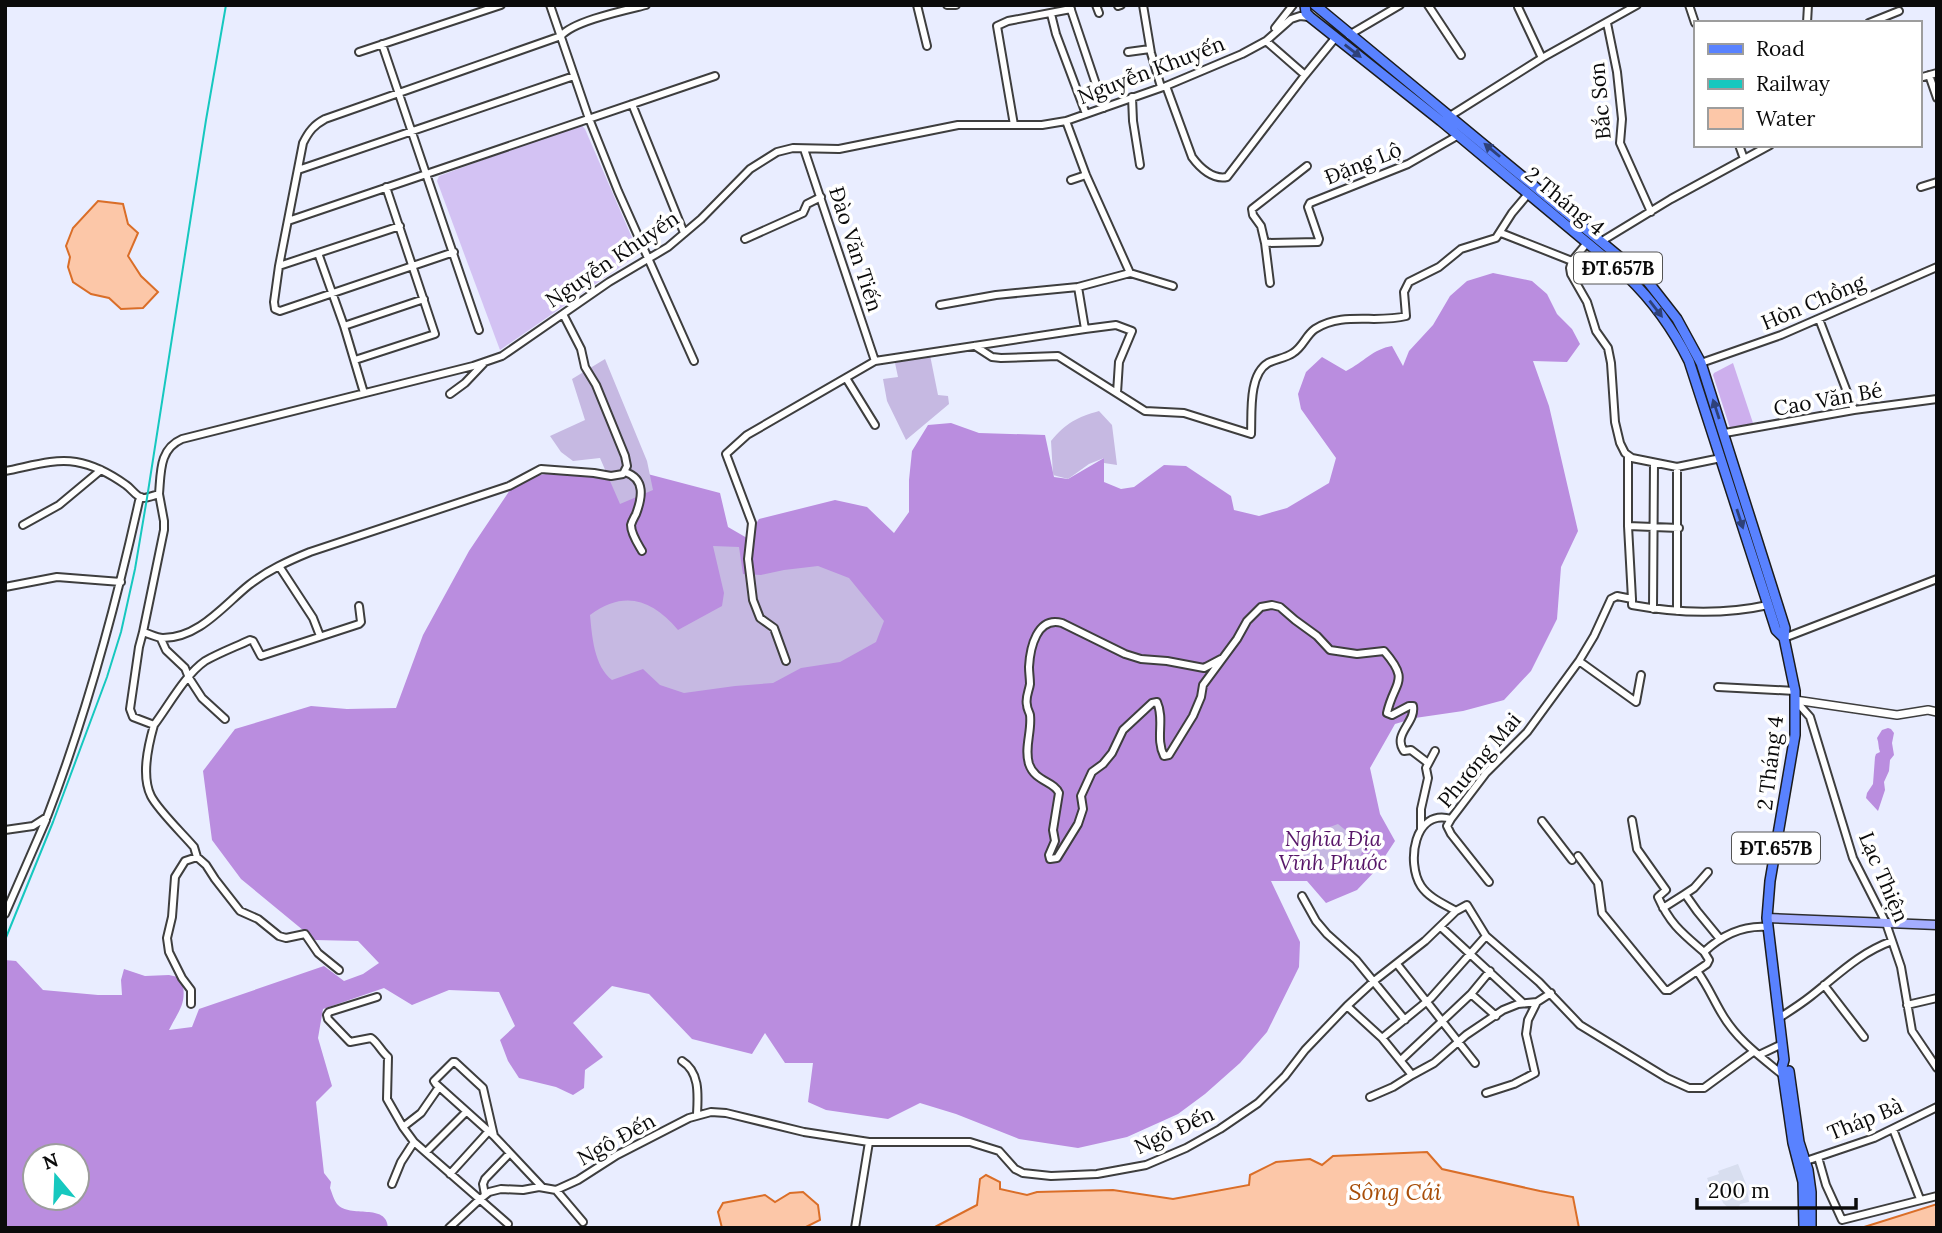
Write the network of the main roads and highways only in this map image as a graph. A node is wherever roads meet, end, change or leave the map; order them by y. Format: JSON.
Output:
{"nodes":[{"id":1,"x":1305,"y":5,"type":"edge"},
{"id":2,"x":1315,"y":5,"type":"edge"},
{"id":3,"x":1450,"y":116,"type":"junction"},
{"id":4,"x":1441,"y":121,"type":"junction"},
{"id":5,"x":1595,"y":244,"type":"junction"},
{"id":6,"x":1689,"y":361,"type":"junction"},
{"id":7,"x":1701,"y":363,"type":"junction"},
{"id":8,"x":1784,"y":638,"type":"junction"},
{"id":9,"x":1768,"y":922,"type":"junction"},
{"id":10,"x":1937,"y":925,"type":"edge"},
{"id":11,"x":1784,"y":1060,"type":"junction"},
{"id":12,"x":1807,"y":1192,"type":"junction"},
{"id":13,"x":1804,"y":1228,"type":"edge"},
{"id":14,"x":1811,"y":1228,"type":"edge"}],
"edges":[{"from":1,"to":4,"type":"main road","name":"2 Tháng 4","number":"ĐT.657B","one_way":true},
{"from":2,"to":3,"type":"main road","name":"2 Tháng 4","number":"ĐT.657B"},
{"from":3,"to":4,"type":"main road"},
{"from":5,"to":3,"type":"main road","name":"2 Tháng 4","number":"ĐT.657B","one_way":true},
{"from":4,"to":5,"type":"main road","name":"2 Tháng 4","number":"ĐT.657B"},
{"from":5,"to":6,"type":"main road","name":"2 Tháng 4","number":"ĐT.657B","one_way":true},
{"from":5,"to":7,"type":"main road","name":"2 Tháng 4","number":"ĐT.657B"},
{"from":6,"to":7,"type":"main road"},
{"from":6,"to":8,"type":"main road","name":"2 Tháng 4","number":"ĐT.657B","one_way":true},
{"from":8,"to":7,"type":"main road","name":"2 Tháng 4","number":"ĐT.657B","one_way":true},
{"from":8,"to":9,"type":"main road","name":"2 Tháng 4","number":"ĐT.657B"},
{"from":9,"to":10,"type":"main road"},
{"from":9,"to":11,"type":"main road","name":"2 Tháng 4","number":"ĐT.657B"},
{"from":11,"to":12,"type":"main road","name":"2 Tháng 4","number":"ĐT.657B"},
{"from":11,"to":12,"type":"main road","name":"2 Tháng 4","number":"ĐT.657B"},
{"from":12,"to":13,"type":"main road","number":"ĐT.657B"},
{"from":12,"to":14,"type":"main road","number":"ĐT.657B"}]}
